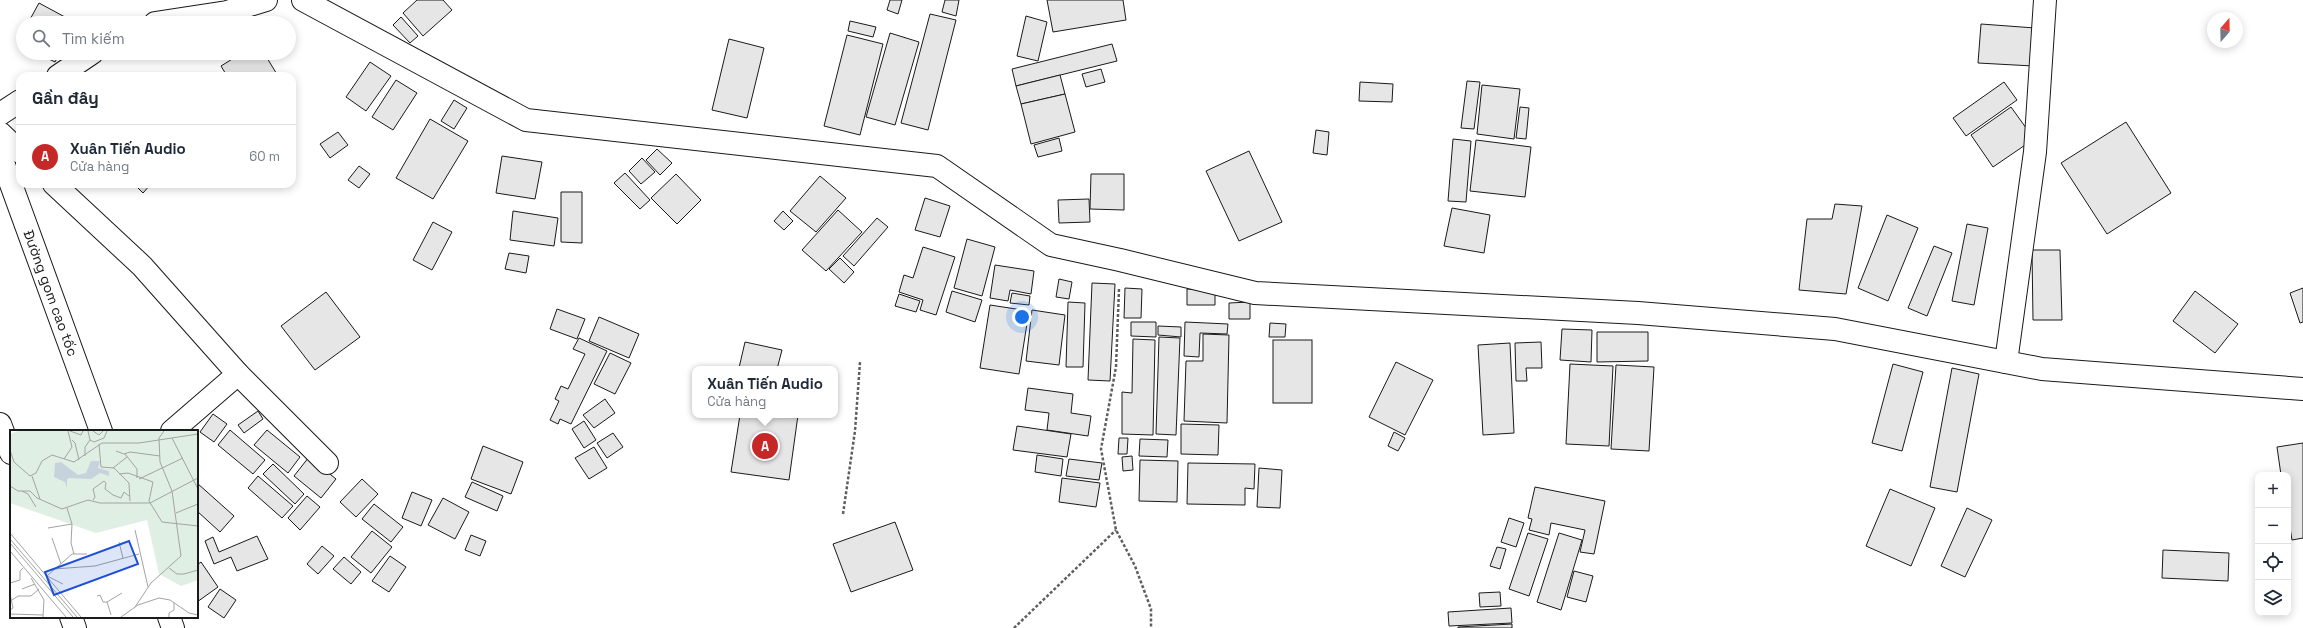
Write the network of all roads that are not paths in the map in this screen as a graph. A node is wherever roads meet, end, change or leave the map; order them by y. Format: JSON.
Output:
{"nodes":[{"id":1,"x":265,"y":0,"type":"edge"},
{"id":2,"x":303,"y":0,"type":"edge"},
{"id":3,"x":2045,"y":0,"type":"edge"},
{"id":4,"x":201,"y":16,"type":"edge"},
{"id":5,"x":82,"y":60,"type":"edge"},
{"id":6,"x":64,"y":72,"type":"edge"},
{"id":7,"x":16,"y":104,"type":"edge"},
{"id":8,"x":0,"y":114,"type":"edge"},
{"id":9,"x":0,"y":133,"type":"edge"},
{"id":10,"x":16,"y":148,"type":"edge"},
{"id":11,"x":0,"y":154,"type":"edge"},
{"id":12,"x":58,"y":188,"type":"edge"},
{"id":13,"x":2006,"y":362,"type":"junction"},
{"id":14,"x":238,"y":374,"type":"junction"},
{"id":15,"x":2303,"y":389,"type":"edge"},
{"id":16,"x":0,"y":424,"type":"edge"},
{"id":17,"x":101,"y":430,"type":"edge"},
{"id":18,"x":173,"y":430,"type":"edge"},
{"id":19,"x":10,"y":450,"type":"edge"},
{"id":20,"x":327,"y":463,"type":"dead end"},
{"id":21,"x":71,"y":618,"type":"edge"},
{"id":22,"x":169,"y":618,"type":"edge"},
{"id":23,"x":75,"y":628,"type":"edge"},
{"id":24,"x":173,"y":628,"type":"edge"}],
"edges":[{"from":1,"to":4,"type":"main road"},
{"from":2,"to":13,"type":"main road"},
{"from":3,"to":13,"type":"main road"},
{"from":5,"to":6,"type":"main road"},
{"from":7,"to":8,"type":"main road"},
{"from":9,"to":10,"type":"main road"},
{"from":11,"to":17,"type":"main road","name":"Đường gom cao tốc"},
{"from":12,"to":14,"type":"main road"},
{"from":13,"to":15,"type":"main road"},
{"from":14,"to":18,"type":"main road"},
{"from":14,"to":20,"type":"main road"},
{"from":16,"to":19,"type":"main road"},
{"from":21,"to":23,"type":"main road"},
{"from":22,"to":24,"type":"main road"}]}
